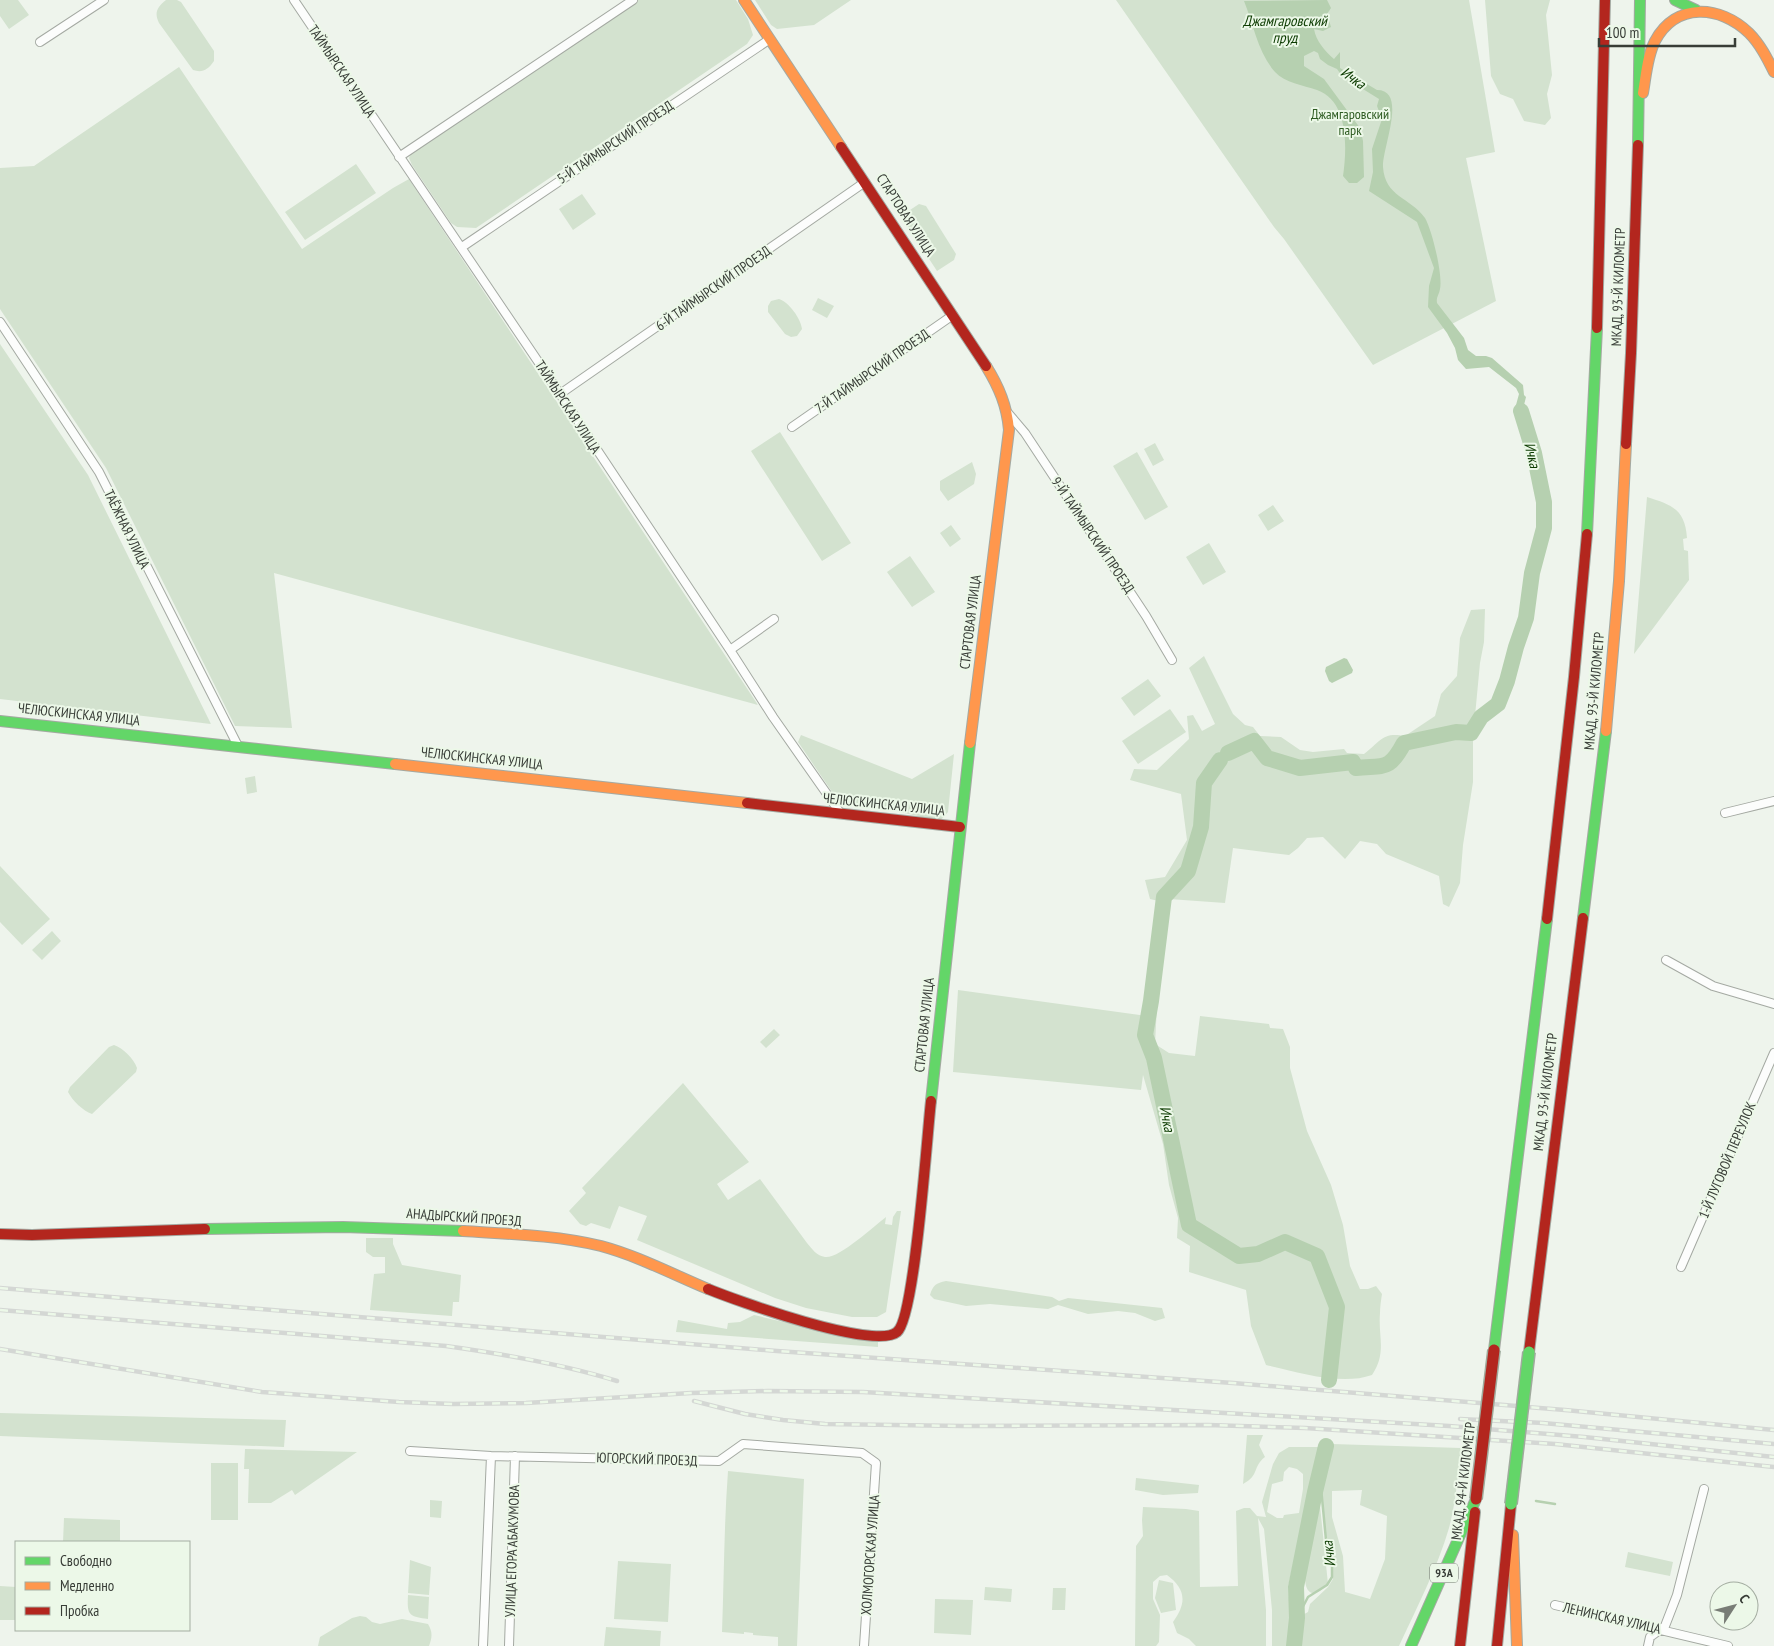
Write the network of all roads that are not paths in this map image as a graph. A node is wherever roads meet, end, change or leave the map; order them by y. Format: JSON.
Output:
{"nodes":[{"id":1,"x":104,"y":0,"type":"edge"},
{"id":2,"x":294,"y":0,"type":"edge"},
{"id":3,"x":633,"y":0,"type":"edge"},
{"id":4,"x":744,"y":0,"type":"edge"},
{"id":5,"x":1604,"y":0,"type":"edge"},
{"id":6,"x":1640,"y":0,"type":"edge"},
{"id":7,"x":1675,"y":0,"type":"edge"},
{"id":8,"x":1707,"y":13,"type":"junction"},
{"id":9,"x":770,"y":38,"type":"junction"},
{"id":10,"x":40,"y":42,"type":"dead end"},
{"id":11,"x":1774,"y":72,"type":"edge"},
{"id":12,"x":1638,"y":121,"type":"junction"},
{"id":13,"x":399,"y":157,"type":"junction"},
{"id":14,"x":865,"y":182,"type":"junction"},
{"id":15,"x":462,"y":247,"type":"junction"},
{"id":16,"x":953,"y":315,"type":"junction"},
{"id":17,"x":0,"y":322,"type":"edge"},
{"id":18,"x":560,"y":394,"type":"junction"},
{"id":19,"x":1008,"y":413,"type":"junction"},
{"id":20,"x":792,"y":427,"type":"dead end"},
{"id":21,"x":774,"y":619,"type":"dead end"},
{"id":22,"x":730,"y":650,"type":"junction"},
{"id":23,"x":1172,"y":660,"type":"dead end"},
{"id":24,"x":0,"y":721,"type":"edge"},
{"id":25,"x":238,"y":746,"type":"junction"},
{"id":26,"x":1774,"y":801,"type":"edge"},
{"id":27,"x":1725,"y":812,"type":"dead end"},
{"id":28,"x":840,"y":814,"type":"junction"},
{"id":29,"x":960,"y":827,"type":"junction"},
{"id":30,"x":1666,"y":960,"type":"dead end"},
{"id":31,"x":1774,"y":1004,"type":"edge"},
{"id":32,"x":1774,"y":1053,"type":"edge"},
{"id":33,"x":0,"y":1234,"type":"edge"},
{"id":34,"x":1680,"y":1267,"type":"dead end"},
{"id":35,"x":904,"y":1323,"type":"joint"},
{"id":36,"x":1494,"y":1350,"type":"joint"},
{"id":37,"x":410,"y":1451,"type":"dead end"},
{"id":38,"x":491,"y":1456,"type":"junction"},
{"id":39,"x":515,"y":1456,"type":"junction"},
{"id":40,"x":876,"y":1463,"type":"joint"},
{"id":41,"x":1704,"y":1489,"type":"dead end"},
{"id":42,"x":1476,"y":1499,"type":"junction"},
{"id":43,"x":1511,"y":1504,"type":"junction"},
{"id":44,"x":1555,"y":1605,"type":"dead end"},
{"id":45,"x":1660,"y":1630,"type":"junction"},
{"id":46,"x":483,"y":1646,"type":"edge"},
{"id":47,"x":509,"y":1646,"type":"edge"},
{"id":48,"x":864,"y":1646,"type":"edge"},
{"id":49,"x":1411,"y":1646,"type":"edge"},
{"id":50,"x":1460,"y":1646,"type":"edge"},
{"id":51,"x":1498,"y":1646,"type":"edge"},
{"id":52,"x":1517,"y":1646,"type":"edge"},
{"id":53,"x":1648,"y":1646,"type":"edge"},
{"id":54,"x":1728,"y":1646,"type":"edge"}],
"edges":[{"from":1,"to":10,"type":"street"},
{"from":2,"to":13,"type":"street","name":"ТАЙМЫРСКАЯ УЛИЦА"},
{"from":3,"to":13,"type":"street"},
{"from":4,"to":9,"type":"main road","name":"СТАРТОВАЯ УЛИЦА"},
{"from":5,"to":36,"type":"main road","name":"МКАД, 93-Й КИЛОМЕТР"},
{"from":6,"to":12,"type":"main road","name":"МКАД, 93-Й КИЛОМЕТР"},
{"from":7,"to":8,"type":"main road"},
{"from":8,"to":11,"type":"main road"},
{"from":8,"to":12,"type":"main road"},
{"from":9,"to":14,"type":"main road","name":"СТАРТОВАЯ УЛИЦА"},
{"from":9,"to":15,"type":"street","name":"5-Й ТАЙМЫРСКИЙ ПРОЕЗД"},
{"from":12,"to":43,"type":"main road","name":"МКАД, 93-Й КИЛОМЕТР","bridge":true},
{"from":13,"to":15,"type":"street","name":"ТАЙМЫРСКАЯ УЛИЦА"},
{"from":14,"to":16,"type":"main road","name":"СТАРТОВАЯ УЛИЦА"},
{"from":14,"to":18,"type":"street","name":"6-Й ТАЙМЫРСКИЙ ПРОЕЗД"},
{"from":15,"to":18,"type":"street","name":"ТАЙМЫРСКАЯ УЛИЦА"},
{"from":16,"to":19,"type":"main road","name":"СТАРТОВАЯ УЛИЦА"},
{"from":16,"to":20,"type":"street","name":"7-Й ТАЙМЫРСКИЙ ПРОЕЗД"},
{"from":17,"to":25,"type":"street","name":"ТАЁЖНАЯ УЛИЦА"},
{"from":18,"to":22,"type":"street","name":"ТАЙМЫРСКАЯ УЛИЦА"},
{"from":19,"to":23,"type":"street","name":"9-Й ТАЙМЫРСКИЙ ПРОЕЗД"},
{"from":19,"to":29,"type":"main road","name":"СТАРТОВАЯ УЛИЦА"},
{"from":21,"to":22,"type":"street"},
{"from":22,"to":28,"type":"street","name":"ТАЙМЫРСКАЯ УЛИЦА"},
{"from":24,"to":25,"type":"main road","name":"ЧЕЛЮСКИНСКАЯ УЛИЦА"},
{"from":25,"to":28,"type":"main road","name":"ЧЕЛЮСКИНСКАЯ УЛИЦА"},
{"from":26,"to":27,"type":"street"},
{"from":28,"to":29,"type":"main road","name":"ЧЕЛЮСКИНСКАЯ УЛИЦА"},
{"from":29,"to":35,"type":"main road","name":"СТАРТОВАЯ УЛИЦА"},
{"from":30,"to":31,"type":"street"},
{"from":32,"to":34,"type":"street","name":"1-Й ЛУГОВОЙ ПЕРЕУЛОК"},
{"from":33,"to":35,"type":"main road","name":"АНАДЫРСКИЙ ПРОЕЗД"},
{"from":36,"to":42,"type":"main road","name":"МКАД, 94-Й КИЛОМЕТР","bridge":true},
{"from":37,"to":38,"type":"street","name":"ЮГОРСКИЙ ПРОЕЗД"},
{"from":38,"to":39,"type":"street","name":"ЮГОРСКИЙ ПРОЕЗД"},
{"from":38,"to":46,"type":"street","name":"УЛИЦА ЕГОРА АБАКУМОВА"},
{"from":39,"to":40,"type":"street","name":"ЮГОРСКИЙ ПРОЕЗД"},
{"from":39,"to":47,"type":"street","name":"УЛИЦА ЕГОРА АБАКУМОВА"},
{"from":40,"to":48,"type":"street","name":"ХОЛМОГОРСКАЯ УЛИЦА"},
{"from":41,"to":45,"type":"street"},
{"from":42,"to":49,"type":"main road","number":"93A"},
{"from":42,"to":50,"type":"main road","name":"МКАД, 94-Й КИЛОМЕТР"},
{"from":43,"to":51,"type":"main road"},
{"from":43,"to":52,"type":"main road"},
{"from":44,"to":45,"type":"street","name":"ЛЕНИНСКАЯ УЛИЦА"},
{"from":45,"to":53,"type":"street"},
{"from":45,"to":54,"type":"street","name":"ЛЕНИНСКАЯ УЛИЦА"}]}
